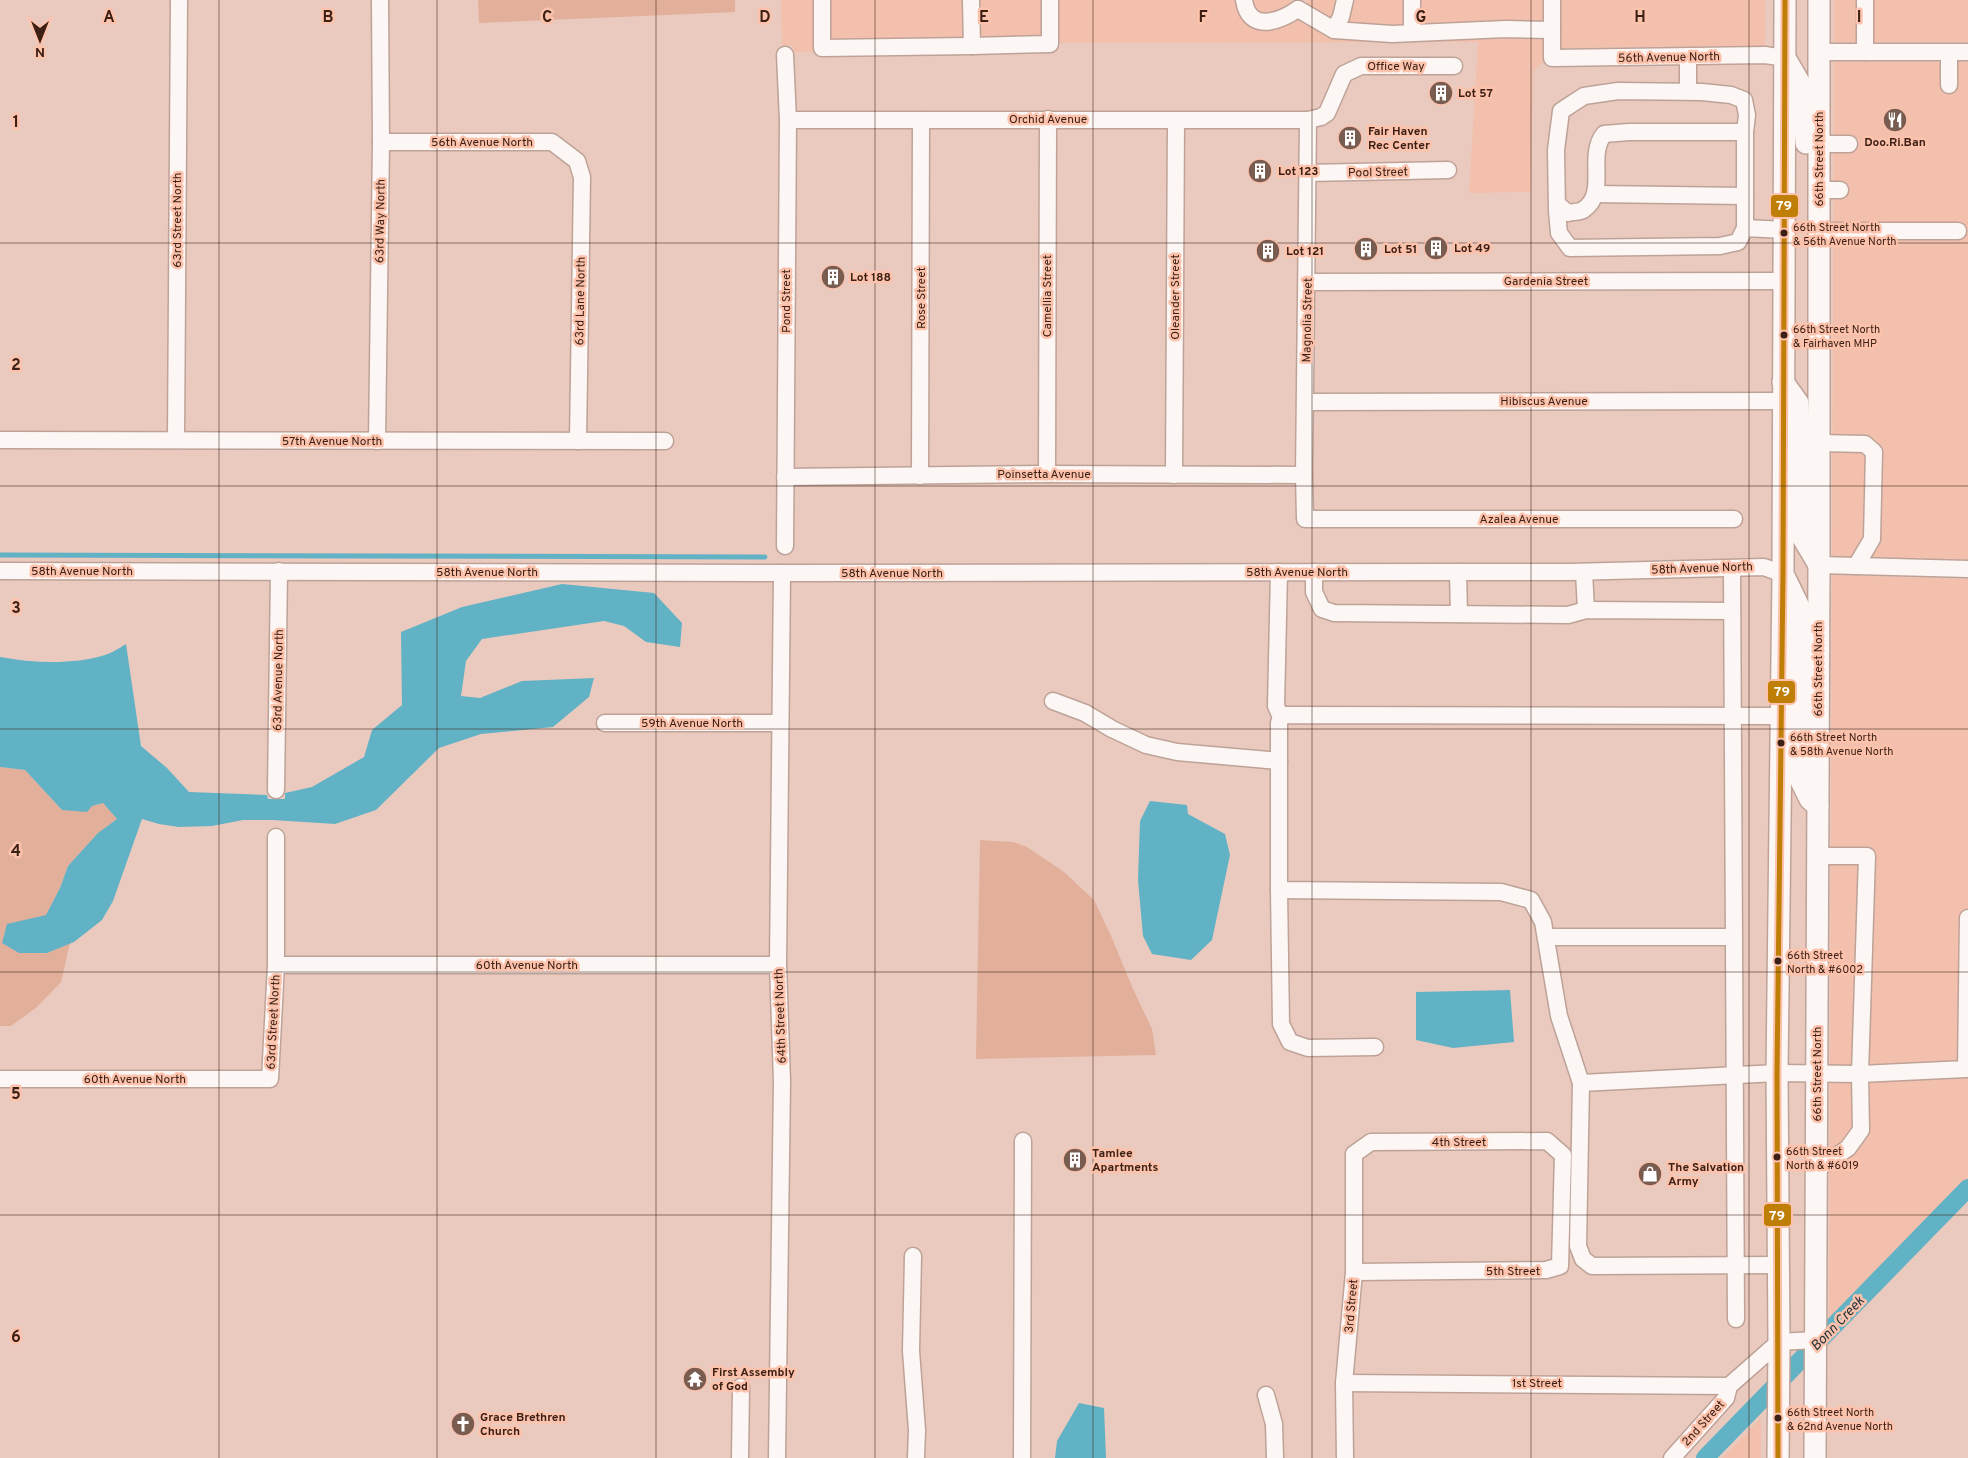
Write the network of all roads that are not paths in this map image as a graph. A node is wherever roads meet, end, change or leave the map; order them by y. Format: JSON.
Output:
{"nodes":[{"id":1,"x":179,"y":0,"type":"edge"},
{"id":2,"x":380,"y":0,"type":"edge"},
{"id":3,"x":822,"y":0,"type":"edge"},
{"id":4,"x":971,"y":0,"type":"edge"},
{"id":5,"x":1050,"y":0,"type":"edge"},
{"id":6,"x":1244,"y":0,"type":"edge"},
{"id":7,"x":1345,"y":0,"type":"edge"},
{"id":8,"x":1412,"y":0,"type":"edge"},
{"id":9,"x":1552,"y":0,"type":"edge"},
{"id":10,"x":1785,"y":0,"type":"edge"},
{"id":11,"x":1804,"y":0,"type":"edge"},
{"id":12,"x":1819,"y":0,"type":"edge"},
{"id":13,"x":1865,"y":0,"type":"edge"},
{"id":14,"x":1298,"y":5,"type":"edge"},
{"id":15,"x":1334,"y":30,"type":"junction"},
{"id":16,"x":1552,"y":30,"type":"junction"},
{"id":17,"x":1412,"y":33,"type":"junction"},
{"id":18,"x":972,"y":46,"type":"junction"},
{"id":19,"x":1818,"y":52,"type":"junction"},
{"id":20,"x":1866,"y":52,"type":"junction"},
{"id":21,"x":1968,"y":52,"type":"edge"},
{"id":22,"x":1949,"y":53,"type":"junction"},
{"id":23,"x":785,"y":55,"type":"dead end"},
{"id":24,"x":1688,"y":56,"type":"junction"},
{"id":25,"x":1785,"y":58,"type":"junction"},
{"id":26,"x":1454,"y":66,"type":"dead end"},
{"id":27,"x":1949,"y":85,"type":"dead end"},
{"id":28,"x":1688,"y":91,"type":"junction"},
{"id":29,"x":1048,"y":119,"type":"junction"},
{"id":30,"x":788,"y":120,"type":"junction"},
{"id":31,"x":921,"y":120,"type":"junction"},
{"id":32,"x":1176,"y":120,"type":"junction"},
{"id":33,"x":1308,"y":120,"type":"junction"},
{"id":34,"x":1744,"y":132,"type":"junction"},
{"id":35,"x":381,"y":142,"type":"junction"},
{"id":36,"x":1819,"y":144,"type":"junction"},
{"id":37,"x":1849,"y":144,"type":"dead end"},
{"id":38,"x":577,"y":161,"type":"joint"},
{"id":39,"x":1448,"y":170,"type":"dead end"},
{"id":40,"x":1308,"y":173,"type":"junction"},
{"id":41,"x":1819,"y":190,"type":"junction"},
{"id":42,"x":1840,"y":190,"type":"dead end"},
{"id":43,"x":1595,"y":194,"type":"junction"},
{"id":44,"x":1744,"y":196,"type":"junction"},
{"id":45,"x":1557,"y":204,"type":"junction"},
{"id":46,"x":1744,"y":228,"type":"junction"},
{"id":47,"x":1784,"y":230,"type":"junction"},
{"id":48,"x":1958,"y":231,"type":"dead end"},
{"id":49,"x":1819,"y":238,"type":"junction"},
{"id":50,"x":1784,"y":281,"type":"junction"},
{"id":51,"x":1307,"y":282,"type":"junction"},
{"id":52,"x":1783,"y":391,"type":"junction"},
{"id":53,"x":1305,"y":402,"type":"junction"},
{"id":54,"x":176,"y":439,"type":"junction"},
{"id":55,"x":0,"y":440,"type":"edge"},
{"id":56,"x":377,"y":441,"type":"junction"},
{"id":57,"x":578,"y":441,"type":"junction"},
{"id":58,"x":665,"y":441,"type":"dead end"},
{"id":59,"x":1819,"y":443,"type":"junction"},
{"id":60,"x":1047,"y":474,"type":"junction"},
{"id":61,"x":1174,"y":475,"type":"junction"},
{"id":62,"x":1304,"y":475,"type":"junction"},
{"id":63,"x":920,"y":476,"type":"junction"},
{"id":64,"x":785,"y":478,"type":"junction"},
{"id":65,"x":1304,"y":519,"type":"joint"},
{"id":66,"x":1734,"y":519,"type":"dead end"},
{"id":67,"x":785,"y":546,"type":"dead end"},
{"id":68,"x":1819,"y":565,"type":"junction"},
{"id":69,"x":1856,"y":566,"type":"junction"},
{"id":70,"x":1732,"y":568,"type":"junction"},
{"id":71,"x":1968,"y":570,"type":"edge"},
{"id":72,"x":0,"y":571,"type":"edge"},
{"id":73,"x":279,"y":571,"type":"junction"},
{"id":74,"x":1280,"y":572,"type":"junction"},
{"id":75,"x":1314,"y":572,"type":"junction"},
{"id":76,"x":1458,"y":572,"type":"junction"},
{"id":77,"x":1584,"y":572,"type":"junction"},
{"id":78,"x":782,"y":573,"type":"junction"},
{"id":79,"x":1783,"y":574,"type":"junction"},
{"id":80,"x":1586,"y":610,"type":"junction"},
{"id":81,"x":1732,"y":611,"type":"junction"},
{"id":82,"x":1458,"y":614,"type":"junction"},
{"id":83,"x":1053,"y":701,"type":"dead end"},
{"id":84,"x":1733,"y":715,"type":"junction"},
{"id":85,"x":1781,"y":716,"type":"junction"},
{"id":86,"x":1281,"y":718,"type":"junction"},
{"id":87,"x":780,"y":722,"type":"junction"},
{"id":88,"x":604,"y":723,"type":"dead end"},
{"id":89,"x":1280,"y":760,"type":"junction"},
{"id":90,"x":276,"y":790,"type":"dead end"},
{"id":91,"x":1818,"y":806,"type":"junction"},
{"id":92,"x":276,"y":837,"type":"dead end"},
{"id":93,"x":1818,"y":856,"type":"junction"},
{"id":94,"x":1279,"y":890,"type":"junction"},
{"id":95,"x":1968,"y":918,"type":"edge"},
{"id":96,"x":1546,"y":937,"type":"junction"},
{"id":97,"x":1734,"y":937,"type":"junction"},
{"id":98,"x":778,"y":964,"type":"junction"},
{"id":99,"x":276,"y":965,"type":"junction"},
{"id":100,"x":1375,"y":1047,"type":"dead end"},
{"id":101,"x":1777,"y":1073,"type":"junction"},
{"id":102,"x":1817,"y":1074,"type":"junction"},
{"id":103,"x":1860,"y":1074,"type":"junction"},
{"id":104,"x":1734,"y":1075,"type":"junction"},
{"id":105,"x":0,"y":1079,"type":"edge"},
{"id":106,"x":270,"y":1079,"type":"joint"},
{"id":107,"x":1581,"y":1083,"type":"junction"},
{"id":108,"x":1023,"y":1141,"type":"dead end"},
{"id":109,"x":1354,"y":1154,"type":"joint"},
{"id":110,"x":1564,"y":1156,"type":"joint"},
{"id":111,"x":1816,"y":1170,"type":"junction"},
{"id":112,"x":913,"y":1256,"type":"dead end"},
{"id":113,"x":1735,"y":1265,"type":"junction"},
{"id":114,"x":1779,"y":1265,"type":"junction"},
{"id":115,"x":1354,"y":1272,"type":"junction"},
{"id":116,"x":1736,"y":1319,"type":"dead end"},
{"id":117,"x":1815,"y":1340,"type":"junction"},
{"id":118,"x":1779,"y":1342,"type":"junction"},
{"id":119,"x":1344,"y":1382,"type":"junction"},
{"id":120,"x":1729,"y":1386,"type":"junction"},
{"id":121,"x":741,"y":1387,"type":"dead end"},
{"id":122,"x":1266,"y":1396,"type":"dead end"},
{"id":123,"x":740,"y":1458,"type":"edge"},
{"id":124,"x":778,"y":1458,"type":"edge"},
{"id":125,"x":916,"y":1458,"type":"edge"},
{"id":126,"x":1022,"y":1458,"type":"edge"},
{"id":127,"x":1275,"y":1458,"type":"edge"},
{"id":128,"x":1345,"y":1458,"type":"edge"},
{"id":129,"x":1672,"y":1458,"type":"edge"},
{"id":130,"x":1778,"y":1458,"type":"edge"},
{"id":131,"x":1815,"y":1458,"type":"edge"}],
"edges":[{"from":1,"to":54,"type":"street","name":"63rd Street North"},
{"from":2,"to":35,"type":"street","name":"63rd Way North"},
{"from":3,"to":18,"type":"street"},
{"from":4,"to":18,"type":"street"},
{"from":5,"to":18,"type":"street"},
{"from":6,"to":14,"type":"street"},
{"from":7,"to":15,"type":"street"},
{"from":8,"to":17,"type":"street"},
{"from":9,"to":16,"type":"street"},
{"from":10,"to":25,"type":"main road"},
{"from":11,"to":19,"type":"main road"},
{"from":12,"to":19,"type":"main road","name":"66th Street North"},
{"from":13,"to":20,"type":"street"},
{"from":14,"to":15,"type":"street"},
{"from":15,"to":17,"type":"street"},
{"from":16,"to":17,"type":"street"},
{"from":16,"to":24,"type":"street","name":"56th Avenue North"},
{"from":19,"to":20,"type":"street"},
{"from":19,"to":36,"type":"main road","name":"66th Street North"},
{"from":20,"to":22,"type":"street"},
{"from":21,"to":22,"type":"street"},
{"from":22,"to":27,"type":"street"},
{"from":23,"to":30,"type":"street","name":"Pond Street"},
{"from":24,"to":25,"type":"street","name":"56th Avenue North"},
{"from":24,"to":28,"type":"street"},
{"from":25,"to":47,"type":"main road"},
{"from":25,"to":49,"type":"main road"},
{"from":26,"to":33,"type":"street","name":"Office Way"},
{"from":28,"to":34,"type":"street"},
{"from":28,"to":45,"type":"street"},
{"from":29,"to":31,"type":"street","name":"Orchid Avenue"},
{"from":29,"to":32,"type":"street","name":"Orchid Avenue"},
{"from":29,"to":60,"type":"street","name":"Camellia Street"},
{"from":30,"to":31,"type":"street","name":"Orchid Avenue"},
{"from":30,"to":64,"type":"street","name":"Pond Street"},
{"from":31,"to":63,"type":"street","name":"Rose Street"},
{"from":32,"to":33,"type":"street","name":"Orchid Avenue"},
{"from":32,"to":61,"type":"street","name":"Oleander Street"},
{"from":33,"to":40,"type":"street","name":"Magnolia Street"},
{"from":34,"to":43,"type":"street"},
{"from":34,"to":44,"type":"street"},
{"from":35,"to":38,"type":"street","name":"56th Avenue North"},
{"from":35,"to":56,"type":"street","name":"63rd Way North"},
{"from":36,"to":37,"type":"street"},
{"from":36,"to":41,"type":"main road","name":"66th Street North"},
{"from":38,"to":57,"type":"street","name":"63rd Lane North"},
{"from":39,"to":40,"type":"street","name":"Pool Street"},
{"from":40,"to":51,"type":"street","name":"Magnolia Street"},
{"from":41,"to":42,"type":"street"},
{"from":41,"to":49,"type":"main road","name":"66th Street North"},
{"from":43,"to":44,"type":"street"},
{"from":43,"to":45,"type":"street"},
{"from":44,"to":46,"type":"street"},
{"from":45,"to":46,"type":"street"},
{"from":46,"to":47,"type":"street"},
{"from":47,"to":50,"type":"main road"},
{"from":48,"to":49,"type":"street"},
{"from":49,"to":59,"type":"main road","name":"66th Street North"},
{"from":50,"to":51,"type":"street","name":"Gardenia Street"},
{"from":50,"to":52,"type":"main road"},
{"from":51,"to":53,"type":"street","name":"Magnolia Street"},
{"from":52,"to":53,"type":"street","name":"Hibiscus Avenue"},
{"from":52,"to":68,"type":"main road"},
{"from":52,"to":79,"type":"main road"},
{"from":53,"to":62,"type":"street","name":"Magnolia Street"},
{"from":54,"to":55,"type":"street","name":"57th Avenue North"},
{"from":54,"to":56,"type":"street","name":"57th Avenue North"},
{"from":56,"to":57,"type":"street","name":"57th Avenue North"},
{"from":57,"to":58,"type":"street","name":"57th Avenue North"},
{"from":59,"to":68,"type":"main road","name":"66th Street North"},
{"from":59,"to":69,"type":"street"},
{"from":60,"to":61,"type":"street","name":"Poinsetta Avenue"},
{"from":60,"to":63,"type":"street","name":"Poinsetta Avenue"},
{"from":61,"to":62,"type":"street","name":"Poinsetta Avenue"},
{"from":62,"to":65,"type":"street","name":"Magnolia Street"},
{"from":63,"to":64,"type":"street","name":"Poinsetta Avenue"},
{"from":64,"to":67,"type":"street","name":"Pond Street"},
{"from":65,"to":66,"type":"street","name":"Azalea Avenue"},
{"from":68,"to":69,"type":"street"},
{"from":68,"to":91,"type":"main road","name":"66th Street North"},
{"from":69,"to":71,"type":"street"},
{"from":70,"to":77,"type":"street","name":"58th Avenue North"},
{"from":70,"to":79,"type":"street","name":"58th Avenue North"},
{"from":70,"to":81,"type":"street"},
{"from":72,"to":73,"type":"street","name":"58th Avenue North"},
{"from":73,"to":78,"type":"street","name":"58th Avenue North"},
{"from":73,"to":90,"type":"street","name":"63rd Avenue North"},
{"from":74,"to":75,"type":"street","name":"58th Avenue North"},
{"from":74,"to":78,"type":"street","name":"58th Avenue North"},
{"from":74,"to":86,"type":"street"},
{"from":75,"to":76,"type":"street","name":"58th Avenue North"},
{"from":75,"to":82,"type":"street"},
{"from":76,"to":77,"type":"street","name":"58th Avenue North"},
{"from":76,"to":82,"type":"street"},
{"from":77,"to":80,"type":"street"},
{"from":78,"to":87,"type":"street","name":"64th Street North"},
{"from":79,"to":85,"type":"main road"},
{"from":79,"to":91,"type":"main road"},
{"from":80,"to":81,"type":"street"},
{"from":80,"to":82,"type":"street"},
{"from":81,"to":84,"type":"street"},
{"from":83,"to":89,"type":"street"},
{"from":84,"to":85,"type":"street"},
{"from":84,"to":86,"type":"street"},
{"from":84,"to":97,"type":"street"},
{"from":85,"to":101,"type":"main road"},
{"from":86,"to":89,"type":"street"},
{"from":87,"to":88,"type":"street","name":"59th Avenue North"},
{"from":87,"to":98,"type":"street","name":"64th Street North"},
{"from":89,"to":94,"type":"street"},
{"from":91,"to":93,"type":"main road","name":"66th Street North"},
{"from":92,"to":99,"type":"street","name":"63rd Street North"},
{"from":93,"to":102,"type":"main road","name":"66th Street North"},
{"from":93,"to":103,"type":"street"},
{"from":94,"to":96,"type":"street"},
{"from":94,"to":100,"type":"street"},
{"from":95,"to":103,"type":"street"},
{"from":96,"to":97,"type":"street"},
{"from":96,"to":107,"type":"street"},
{"from":97,"to":104,"type":"street"},
{"from":98,"to":99,"type":"street","name":"60th Avenue North"},
{"from":98,"to":124,"type":"street","name":"64th Street North"},
{"from":99,"to":106,"type":"street","name":"63rd Street North"},
{"from":101,"to":102,"type":"street"},
{"from":101,"to":104,"type":"street"},
{"from":101,"to":114,"type":"main road"},
{"from":102,"to":103,"type":"street"},
{"from":102,"to":111,"type":"main road","name":"66th Street North"},
{"from":103,"to":111,"type":"street"},
{"from":104,"to":107,"type":"street"},
{"from":104,"to":113,"type":"street"},
{"from":105,"to":106,"type":"street","name":"60th Avenue North"},
{"from":107,"to":113,"type":"street"},
{"from":108,"to":126,"type":"street"},
{"from":109,"to":110,"type":"street","name":"4th Street"},
{"from":109,"to":115,"type":"street","name":"3rd Street"},
{"from":110,"to":115,"type":"street","name":"5th Street"},
{"from":111,"to":117,"type":"main road","name":"66th Street North"},
{"from":112,"to":125,"type":"street"},
{"from":113,"to":114,"type":"street"},
{"from":113,"to":116,"type":"street"},
{"from":114,"to":118,"type":"main road"},
{"from":115,"to":119,"type":"street","name":"3rd Street"},
{"from":117,"to":118,"type":"street"},
{"from":117,"to":131,"type":"main road","name":"66th Street North"},
{"from":118,"to":120,"type":"street"},
{"from":118,"to":130,"type":"main road"},
{"from":119,"to":120,"type":"street","name":"1st Street"},
{"from":119,"to":128,"type":"street","name":"3rd Street"},
{"from":120,"to":129,"type":"street","name":"2nd Street"},
{"from":121,"to":123,"type":"street"},
{"from":122,"to":127,"type":"street"}]}
